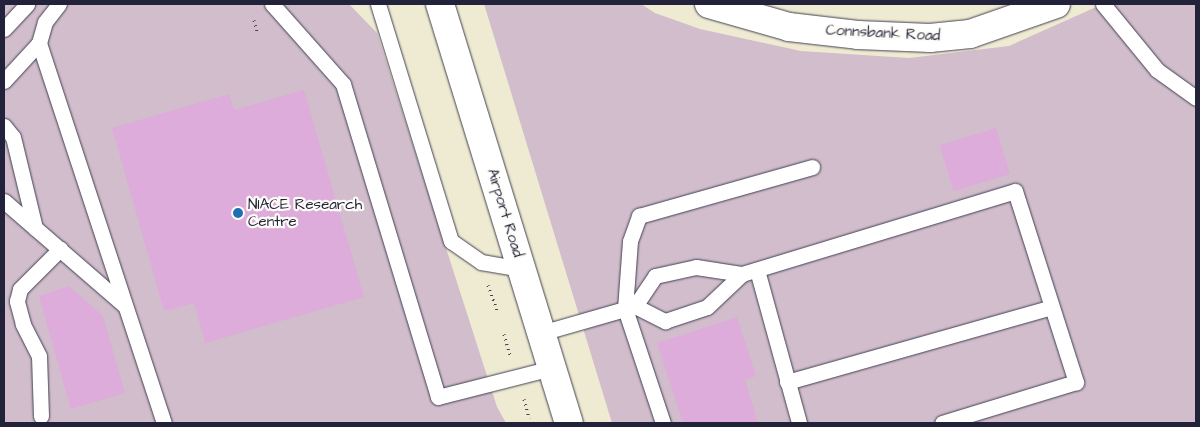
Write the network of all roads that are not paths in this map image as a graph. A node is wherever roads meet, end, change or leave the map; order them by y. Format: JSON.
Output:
{"nodes":[{"id":1,"x":27,"y":4,"type":"edge"},
{"id":2,"x":59,"y":4,"type":"edge"},
{"id":3,"x":272,"y":4,"type":"edge"},
{"id":4,"x":378,"y":4,"type":"edge"},
{"id":5,"x":440,"y":4,"type":"edge"},
{"id":6,"x":709,"y":4,"type":"edge"},
{"id":7,"x":1056,"y":4,"type":"edge"},
{"id":8,"x":1103,"y":4,"type":"edge"},
{"id":9,"x":4,"y":30,"type":"edge"},
{"id":10,"x":39,"y":42,"type":"junction"},
{"id":11,"x":4,"y":81,"type":"edge"},
{"id":12,"x":1196,"y":98,"type":"edge"},
{"id":13,"x":4,"y":126,"type":"edge"},
{"id":14,"x":812,"y":167,"type":"dead end"},
{"id":15,"x":4,"y":201,"type":"edge"},
{"id":16,"x":35,"y":228,"type":"junction"},
{"id":17,"x":60,"y":249,"type":"junction"},
{"id":18,"x":522,"y":269,"type":"junction"},
{"id":19,"x":749,"y":272,"type":"junction"},
{"id":20,"x":125,"y":306,"type":"junction"},
{"id":21,"x":1052,"y":307,"type":"junction"},
{"id":22,"x":630,"y":308,"type":"junction"},
{"id":23,"x":541,"y":333,"type":"junction"},
{"id":24,"x":552,"y":368,"type":"junction"},
{"id":25,"x":788,"y":382,"type":"junction"},
{"id":26,"x":40,"y":416,"type":"dead end"},
{"id":27,"x":164,"y":423,"type":"edge"},
{"id":28,"x":569,"y":423,"type":"edge"},
{"id":29,"x":663,"y":423,"type":"edge"},
{"id":30,"x":799,"y":423,"type":"edge"},
{"id":31,"x":942,"y":423,"type":"edge"}],
"edges":[{"from":1,"to":9,"type":"lane"},
{"from":2,"to":10,"type":"lane"},
{"from":3,"to":24,"type":"lane"},
{"from":4,"to":18,"type":"lane"},
{"from":5,"to":18,"type":"street","name":"Airport Road"},
{"from":6,"to":7,"type":"street","name":"Connsbank Road"},
{"from":8,"to":12,"type":"lane"},
{"from":10,"to":11,"type":"lane"},
{"from":10,"to":20,"type":"lane"},
{"from":13,"to":16,"type":"lane"},
{"from":14,"to":22,"type":"lane"},
{"from":15,"to":16,"type":"lane"},
{"from":16,"to":17,"type":"lane"},
{"from":17,"to":20,"type":"lane"},
{"from":17,"to":26,"type":"lane"},
{"from":18,"to":23,"type":"street","name":"Airport Road"},
{"from":19,"to":21,"type":"lane"},
{"from":19,"to":22,"type":"lane"},
{"from":19,"to":22,"type":"lane"},
{"from":19,"to":25,"type":"lane"},
{"from":20,"to":27,"type":"lane"},
{"from":21,"to":25,"type":"lane"},
{"from":21,"to":31,"type":"lane"},
{"from":22,"to":23,"type":"lane"},
{"from":22,"to":29,"type":"lane"},
{"from":23,"to":24,"type":"street","name":"Airport Road"},
{"from":24,"to":28,"type":"street","name":"Airport Road"},
{"from":25,"to":30,"type":"lane"}]}
